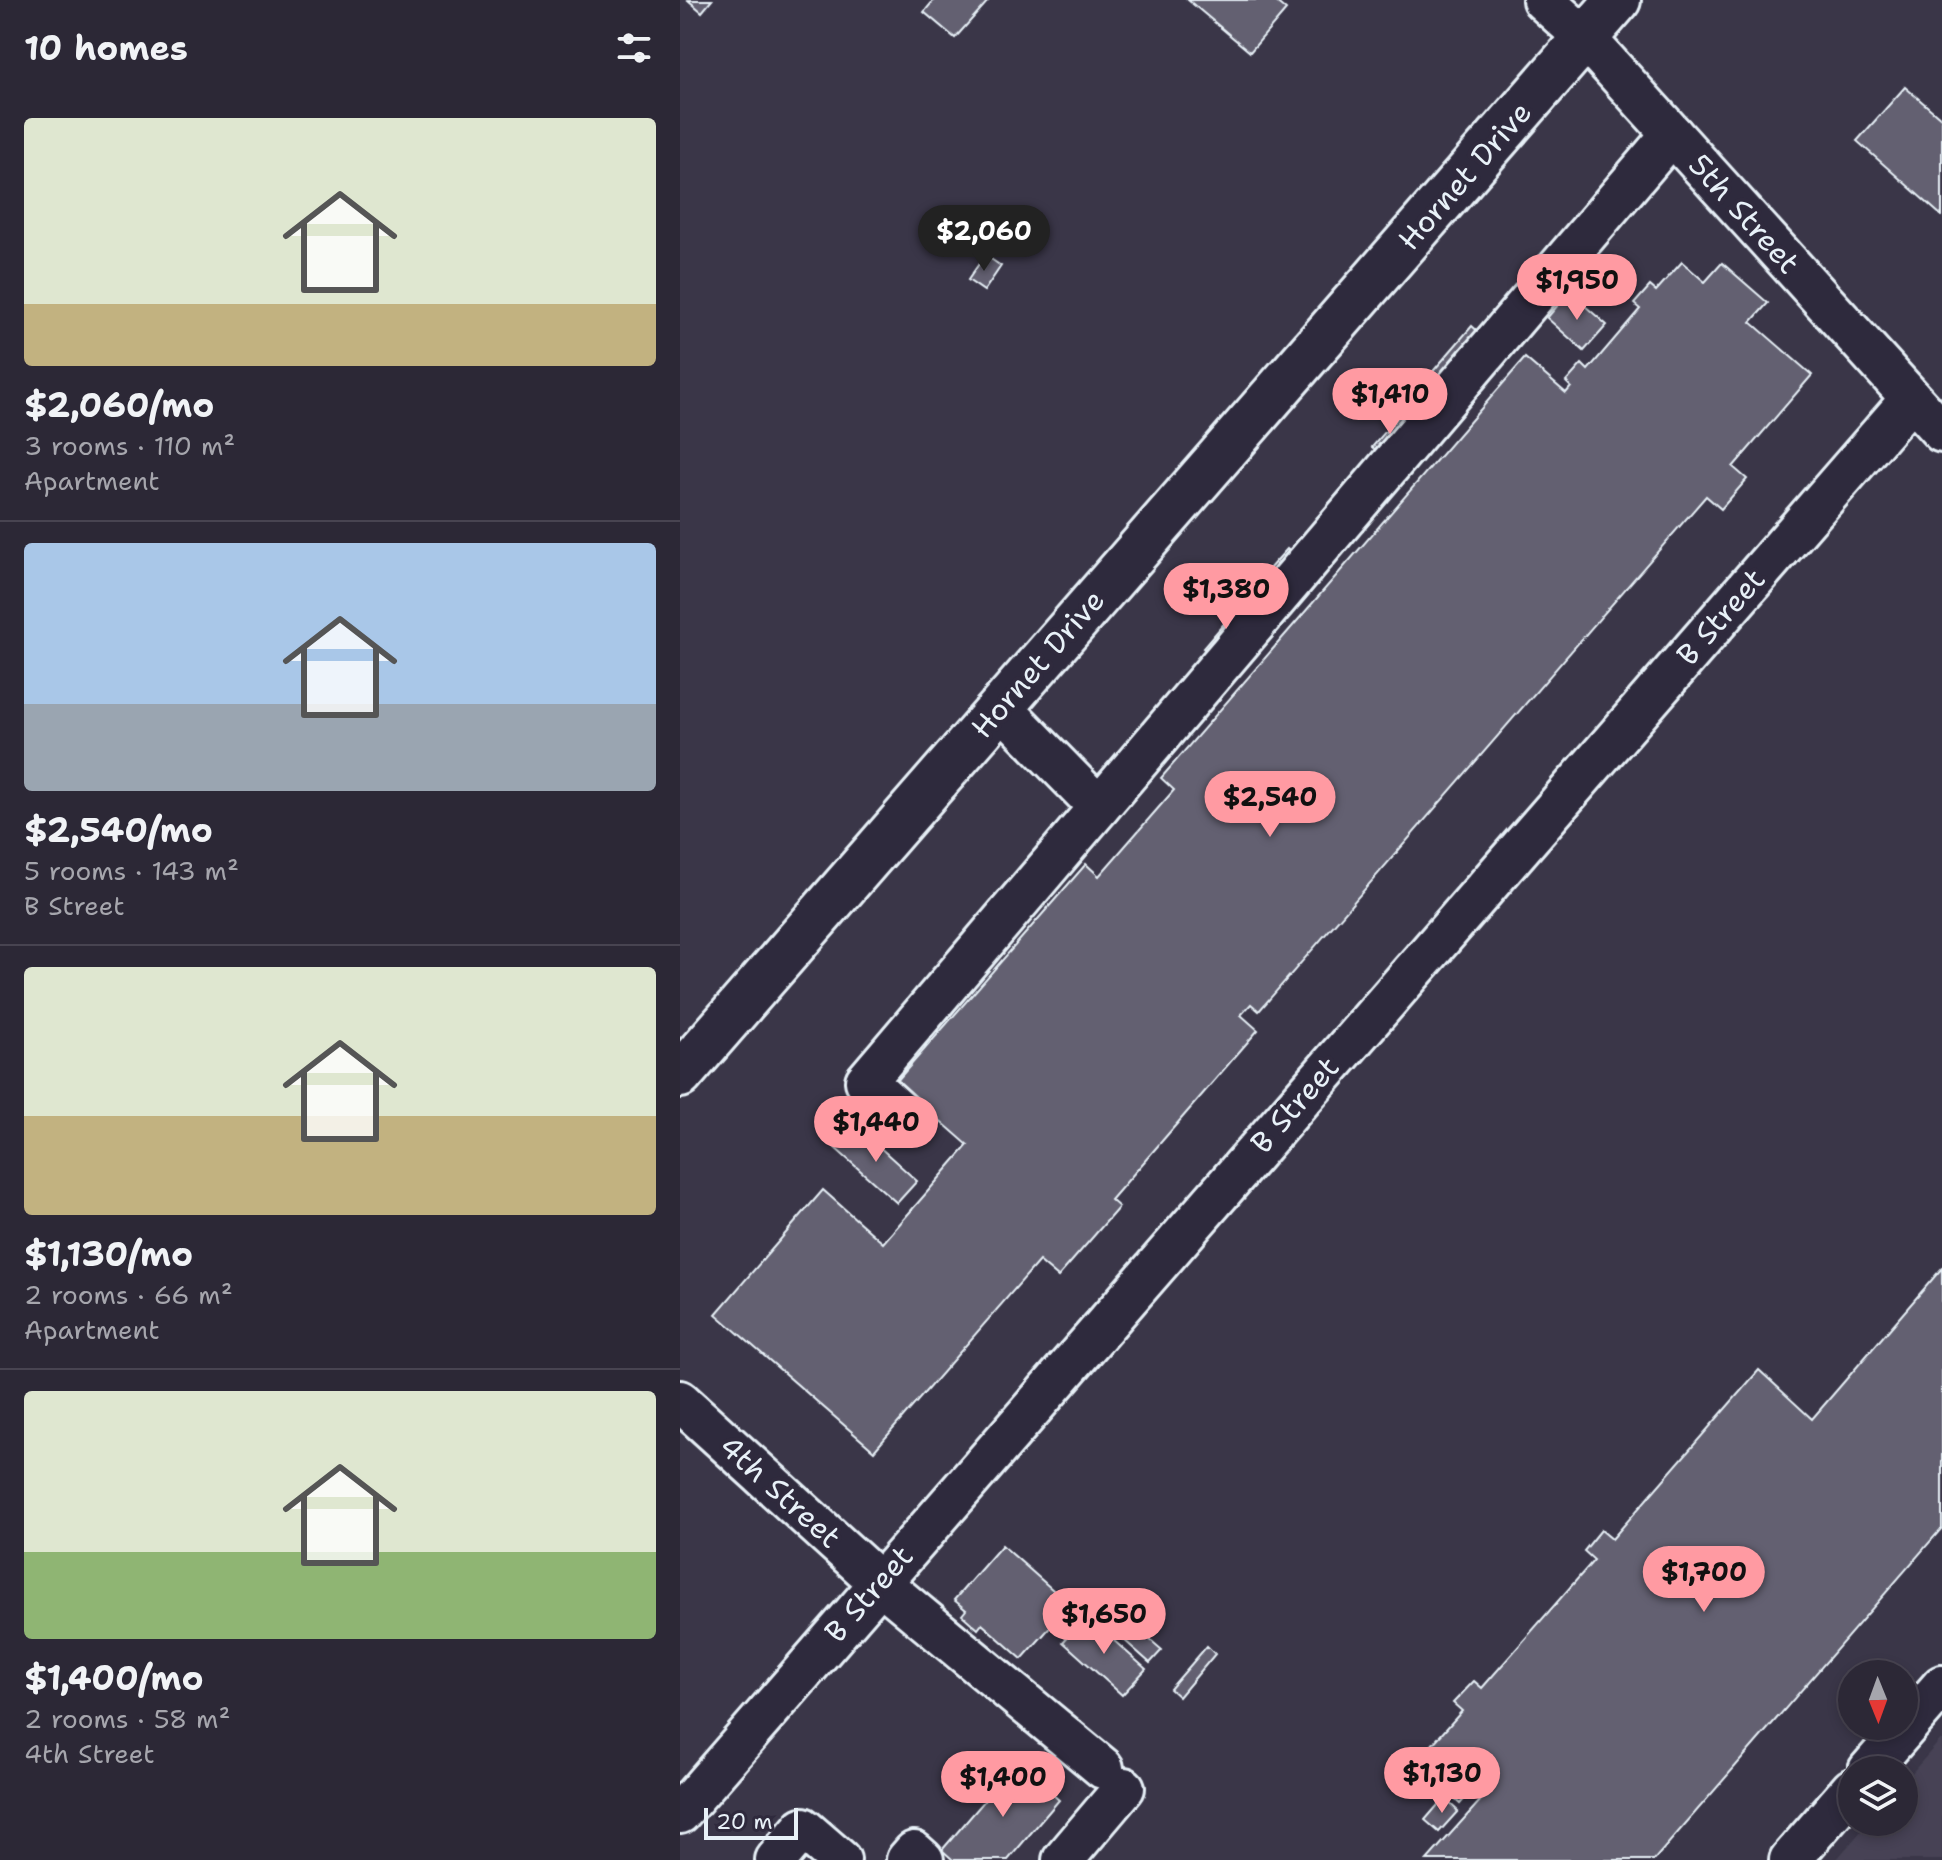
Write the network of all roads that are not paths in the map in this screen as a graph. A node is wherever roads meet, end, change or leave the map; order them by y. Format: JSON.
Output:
{"nodes":[{"id":1,"x":1543,"y":0,"type":"edge"},
{"id":2,"x":1618,"y":0,"type":"edge"},
{"id":3,"x":1585,"y":38,"type":"junction"},
{"id":4,"x":1672,"y":134,"type":"junction"},
{"id":5,"x":1911,"y":399,"type":"junction"},
{"id":6,"x":1942,"y":432,"type":"edge"},
{"id":7,"x":1001,"y":707,"type":"junction"},
{"id":8,"x":1099,"y":807,"type":"junction"},
{"id":9,"x":680,"y":1075,"type":"edge"},
{"id":10,"x":910,"y":1121,"type":"dead end"},
{"id":11,"x":680,"y":1401,"type":"edge"},
{"id":12,"x":879,"y":1582,"type":"junction"},
{"id":13,"x":1942,"y":1686,"type":"edge"},
{"id":14,"x":1881,"y":1756,"type":"edge"},
{"id":15,"x":1838,"y":1805,"type":"edge"},
{"id":16,"x":680,"y":1813,"type":"edge"},
{"id":17,"x":776,"y":1860,"type":"edge"},
{"id":18,"x":840,"y":1860,"type":"edge"},
{"id":19,"x":907,"y":1860,"type":"edge"},
{"id":20,"x":923,"y":1860,"type":"edge"},
{"id":21,"x":1063,"y":1860,"type":"edge"},
{"id":22,"x":1790,"y":1860,"type":"edge"}],
"edges":[{"from":1,"to":3,"type":"street","name":"5th Street"},
{"from":2,"to":3,"type":"main road","name":"Hornet Drive"},
{"from":3,"to":4,"type":"street","name":"5th Street"},
{"from":3,"to":7,"type":"main road","name":"Hornet Drive"},
{"from":4,"to":5,"type":"street","name":"5th Street"},
{"from":4,"to":8,"type":"street"},
{"from":5,"to":6,"type":"street","name":"5th Street"},
{"from":5,"to":12,"type":"street","name":"B Street"},
{"from":7,"to":8,"type":"street"},
{"from":7,"to":9,"type":"main road","name":"Hornet Drive"},
{"from":8,"to":10,"type":"street"},
{"from":11,"to":12,"type":"street","name":"4th Street"},
{"from":12,"to":16,"type":"street","name":"B Street"},
{"from":12,"to":21,"type":"street","name":"4th Street"},
{"from":13,"to":14,"type":"street"},
{"from":15,"to":22,"type":"street"},
{"from":17,"to":18,"type":"street"},
{"from":19,"to":20,"type":"street"}]}
